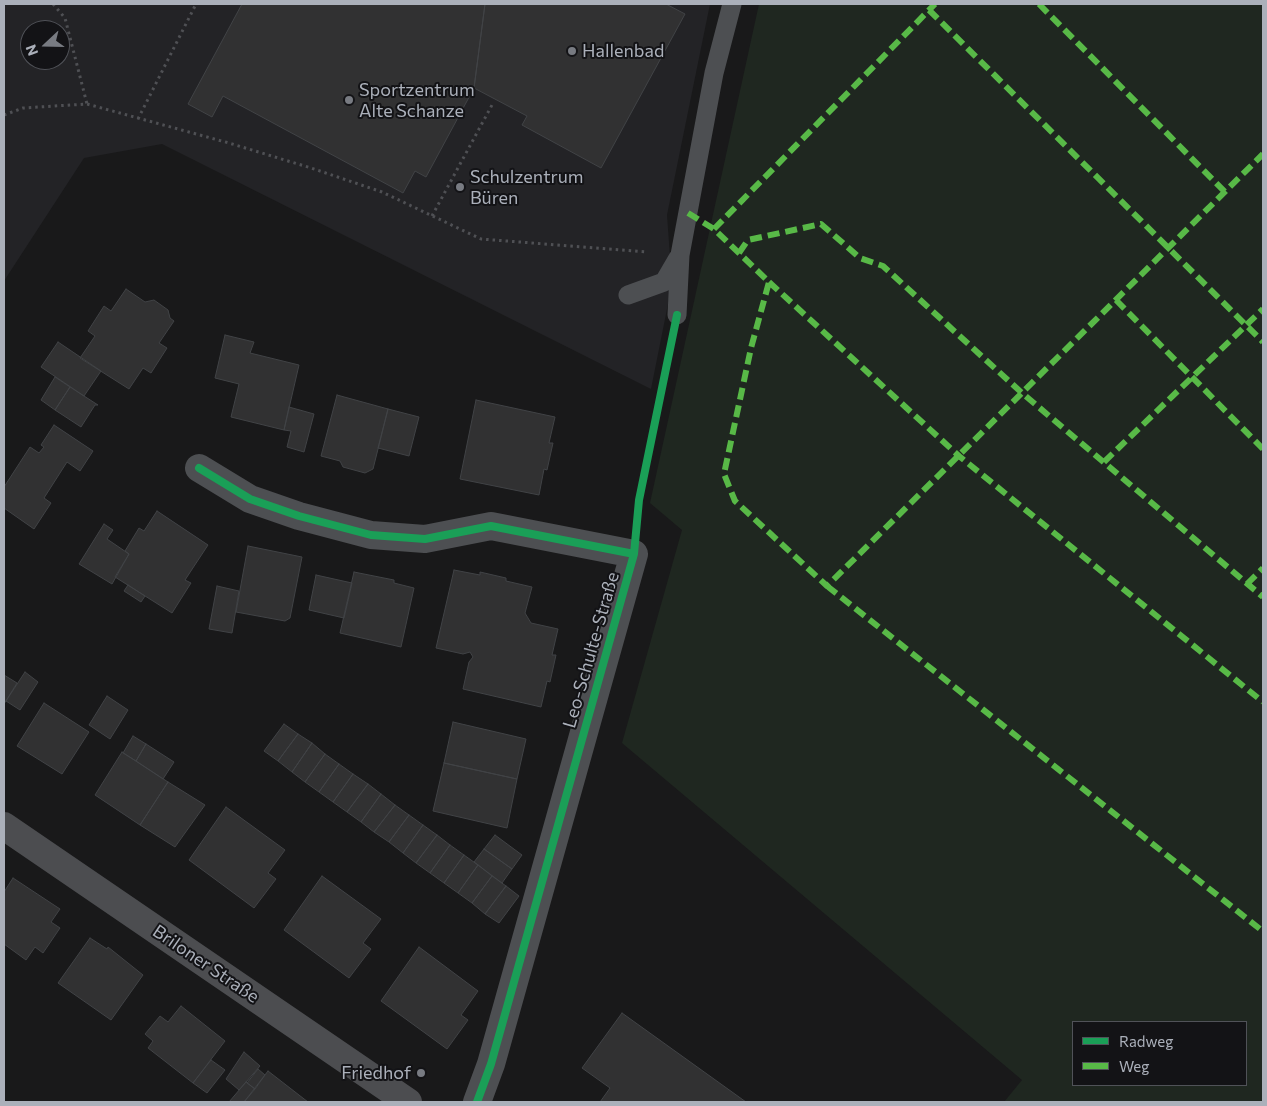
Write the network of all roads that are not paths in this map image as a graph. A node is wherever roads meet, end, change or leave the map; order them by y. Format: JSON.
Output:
{"nodes":[{"id":1,"x":732,"y":4,"type":"edge"},
{"id":2,"x":680,"y":255,"type":"junction"},
{"id":3,"x":628,"y":295,"type":"dead end"},
{"id":4,"x":677,"y":316,"type":"dead end"},
{"id":5,"x":199,"y":468,"type":"dead end"},
{"id":6,"x":4,"y":826,"type":"edge"},
{"id":7,"x":408,"y":1102,"type":"edge"},
{"id":8,"x":478,"y":1102,"type":"edge"}],
"edges":[{"from":1,"to":2,"type":"lane"},
{"from":2,"to":3,"type":"lane"},
{"from":2,"to":4,"type":"lane"},
{"from":5,"to":8,"type":"street","name":"Leo-Schulte-Straße"},
{"from":6,"to":7,"type":"main road","name":"Briloner Straße"}]}
